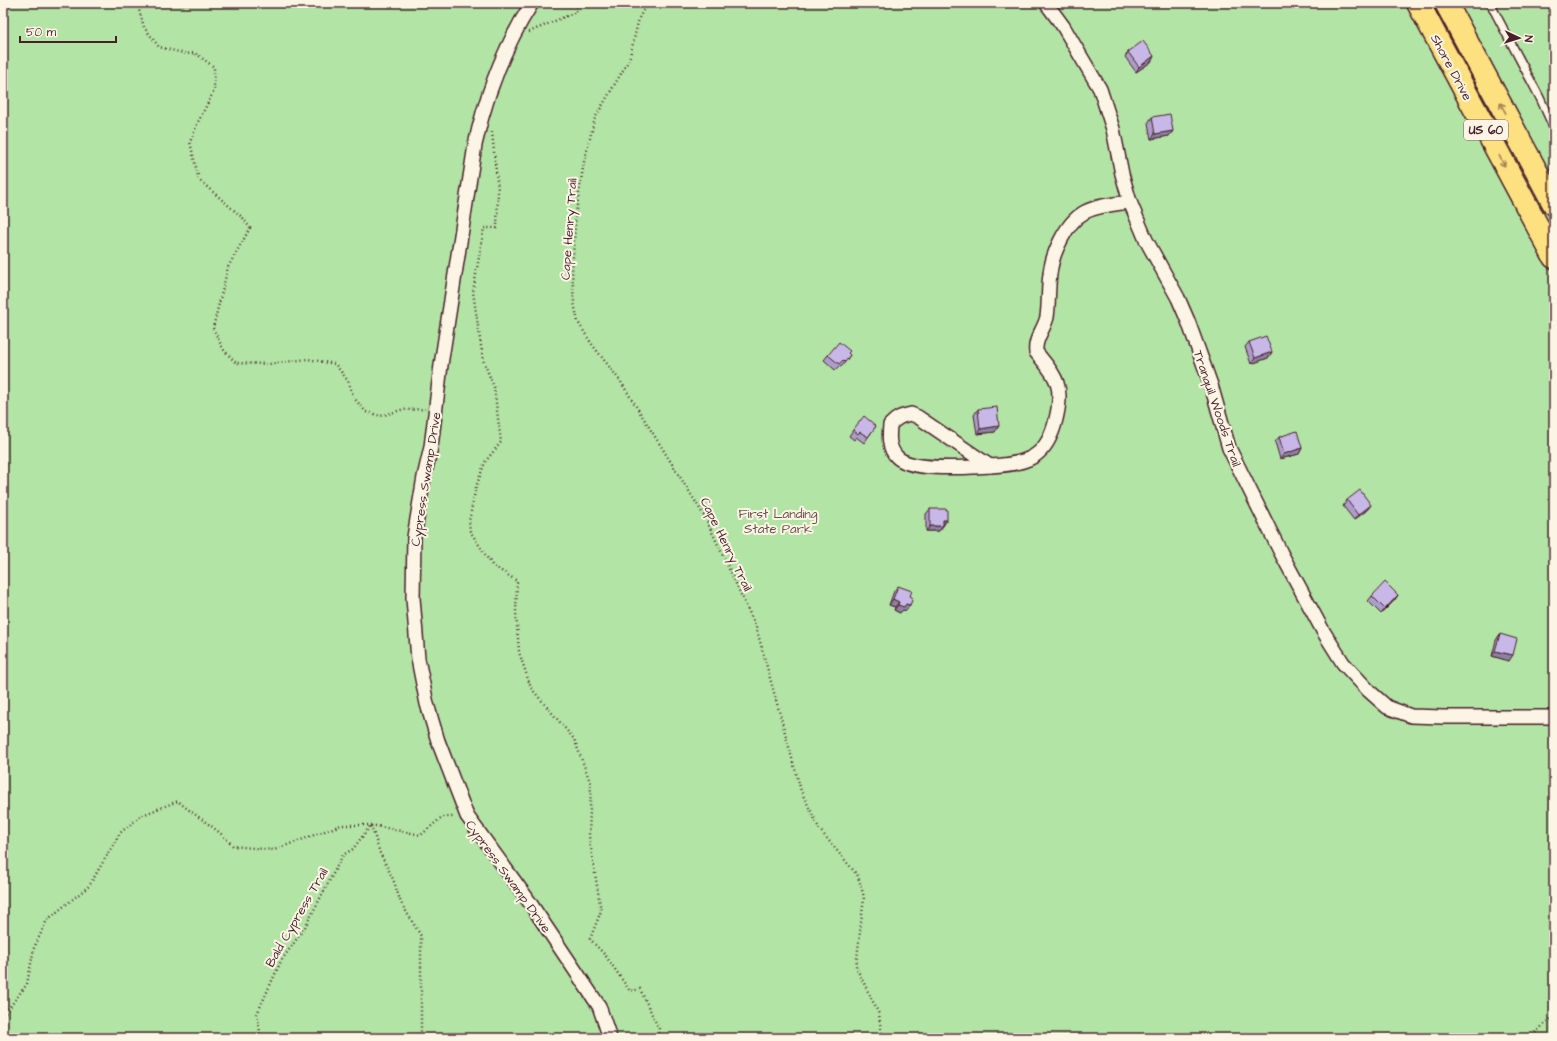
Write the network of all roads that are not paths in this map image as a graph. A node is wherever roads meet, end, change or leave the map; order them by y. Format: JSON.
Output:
{"nodes":[{"id":1,"x":532,"y":3,"type":"edge"},
{"id":2,"x":1046,"y":3,"type":"edge"},
{"id":3,"x":1418,"y":3,"type":"edge"},
{"id":4,"x":1446,"y":3,"type":"edge"},
{"id":5,"x":1490,"y":3,"type":"edge"},
{"id":6,"x":1554,"y":130,"type":"edge"},
{"id":7,"x":1130,"y":202,"type":"junction"},
{"id":8,"x":1554,"y":204,"type":"edge"},
{"id":9,"x":1554,"y":257,"type":"edge"},
{"id":10,"x":990,"y":466,"type":"junction"},
{"id":11,"x":1554,"y":717,"type":"edge"},
{"id":12,"x":610,"y":1038,"type":"edge"}],
"edges":[{"from":1,"to":12,"type":"street","name":"Cypress Swamp Drive"},
{"from":2,"to":7,"type":"street","name":"Tranquil Woods Trail"},
{"from":3,"to":9,"type":"highway","name":"Shore Drive","number":"US 60","one_way":true},
{"from":8,"to":4,"type":"highway","name":"Shore Drive","number":"US 60","one_way":true},
{"from":5,"to":6,"type":"lane"},
{"from":7,"to":10,"type":"street"},
{"from":7,"to":11,"type":"street","name":"Tranquil Woods Trail"},
{"from":10,"to":10,"type":"street"}]}
